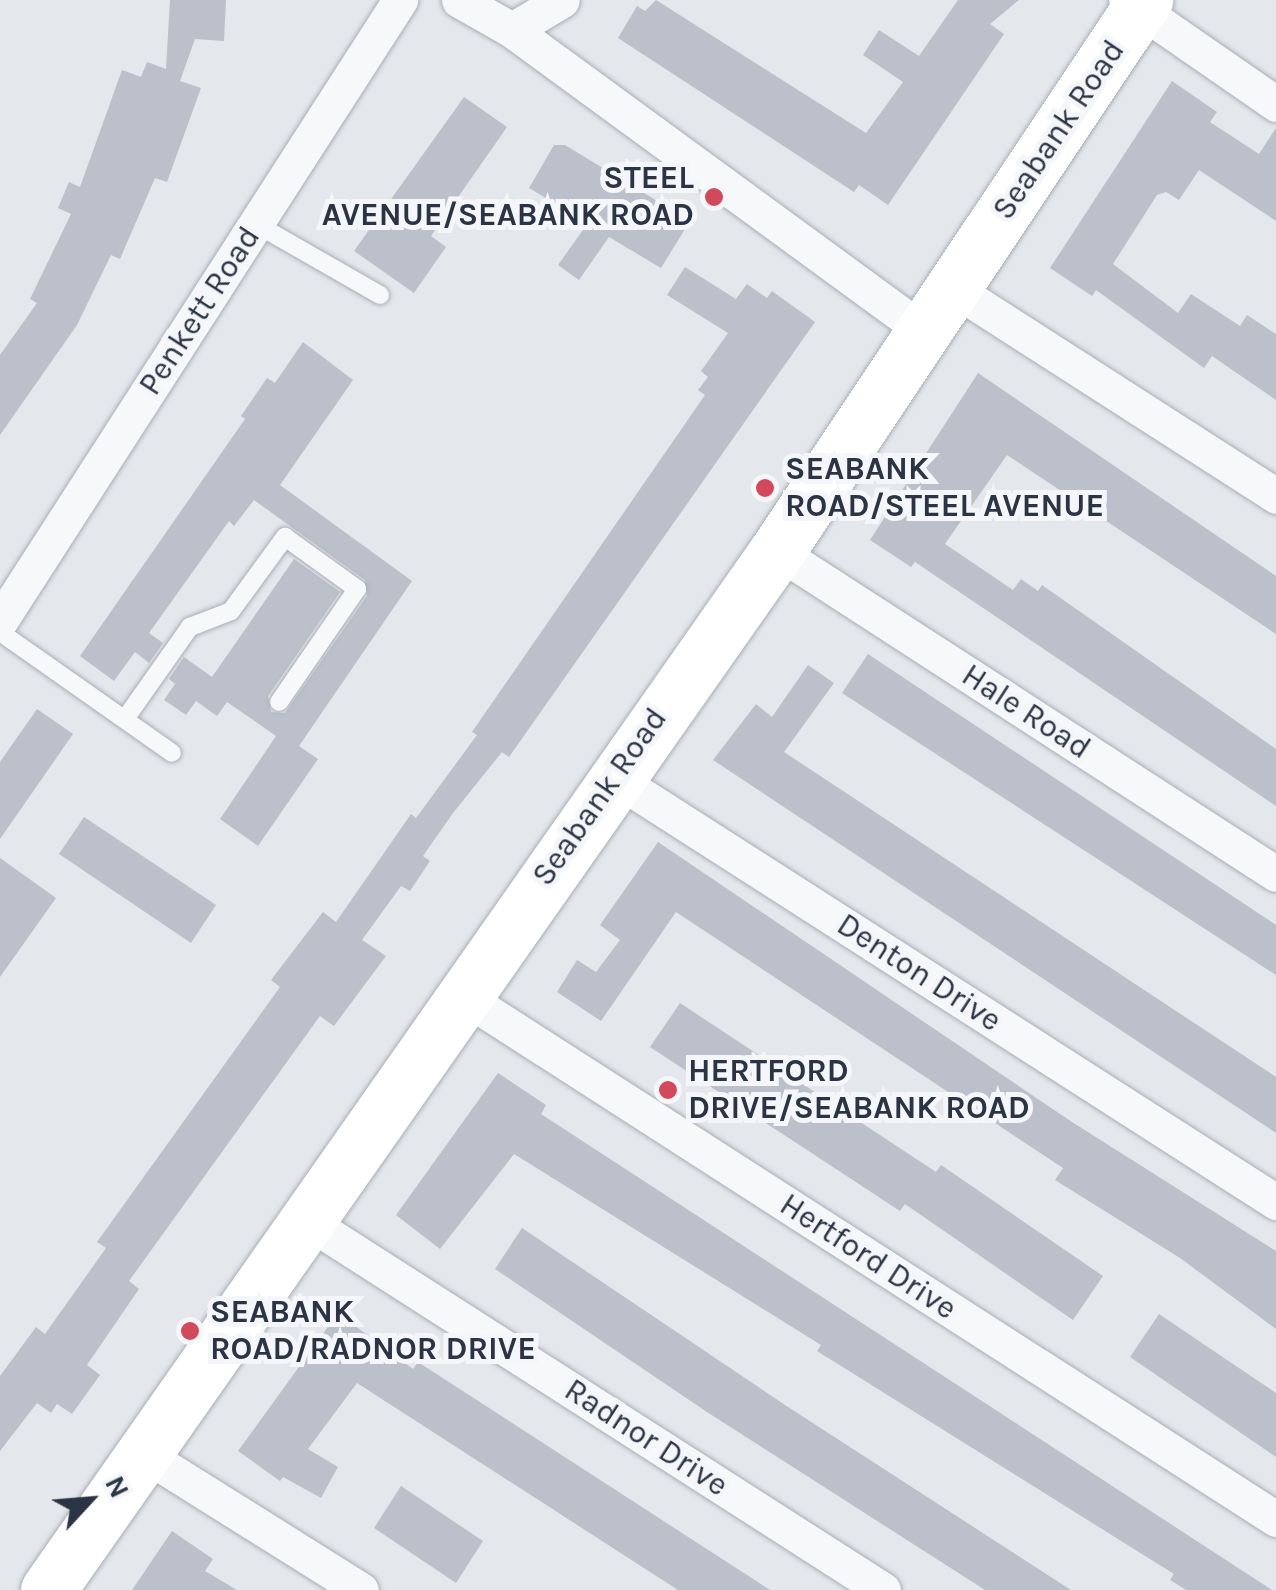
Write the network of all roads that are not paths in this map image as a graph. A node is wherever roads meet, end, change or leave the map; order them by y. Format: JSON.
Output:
{"nodes":[{"id":1,"x":400,"y":0,"type":"edge"},
{"id":2,"x":459,"y":0,"type":"edge"},
{"id":3,"x":562,"y":0,"type":"edge"},
{"id":4,"x":1136,"y":4,"type":"edge"},
{"id":5,"x":512,"y":30,"type":"junction"},
{"id":6,"x":1276,"y":104,"type":"edge"},
{"id":7,"x":256,"y":224,"type":"junction"},
{"id":8,"x":380,"y":295,"type":"dead end"},
{"id":9,"x":939,"y":311,"type":"junction"},
{"id":10,"x":1276,"y":496,"type":"edge"},
{"id":11,"x":777,"y":551,"type":"junction"},
{"id":12,"x":2,"y":615,"type":"edge"},
{"id":13,"x":279,"y":702,"type":"dead end"},
{"id":14,"x":125,"y":719,"type":"junction"},
{"id":15,"x":172,"y":753,"type":"dead end"},
{"id":16,"x":612,"y":777,"type":"junction"},
{"id":17,"x":1276,"y":874,"type":"edge"},
{"id":18,"x":461,"y":995,"type":"junction"},
{"id":19,"x":1276,"y":1202,"type":"edge"},
{"id":20,"x":307,"y":1221,"type":"junction"},
{"id":21,"x":144,"y":1454,"type":"junction"},
{"id":22,"x":1276,"y":1519,"type":"edge"},
{"id":23,"x":48,"y":1590,"type":"edge"},
{"id":24,"x":361,"y":1590,"type":"edge"},
{"id":25,"x":883,"y":1590,"type":"edge"}],
"edges":[{"from":1,"to":7,"type":"street","name":"Penkett Road"},
{"from":2,"to":5,"type":"street"},
{"from":3,"to":5,"type":"street"},
{"from":4,"to":6,"type":"street"},
{"from":4,"to":9,"type":"main road","name":"Seabank Road"},
{"from":5,"to":9,"type":"street"},
{"from":7,"to":8,"type":"lane"},
{"from":7,"to":12,"type":"street","name":"Penkett Road"},
{"from":9,"to":10,"type":"street"},
{"from":9,"to":11,"type":"main road","name":"Seabank Road"},
{"from":11,"to":16,"type":"main road","name":"Seabank Road"},
{"from":11,"to":17,"type":"street","name":"Hale Road"},
{"from":12,"to":14,"type":"lane"},
{"from":13,"to":14,"type":"lane"},
{"from":14,"to":15,"type":"lane"},
{"from":16,"to":18,"type":"main road","name":"Seabank Road"},
{"from":16,"to":19,"type":"street","name":"Denton Drive"},
{"from":18,"to":20,"type":"main road","name":"Seabank Road"},
{"from":18,"to":22,"type":"street","name":"Hertford Drive"},
{"from":20,"to":21,"type":"main road","name":"Seabank Road"},
{"from":20,"to":25,"type":"street","name":"Radnor Drive"},
{"from":21,"to":23,"type":"main road","name":"Seabank Road"},
{"from":21,"to":24,"type":"street"}]}
